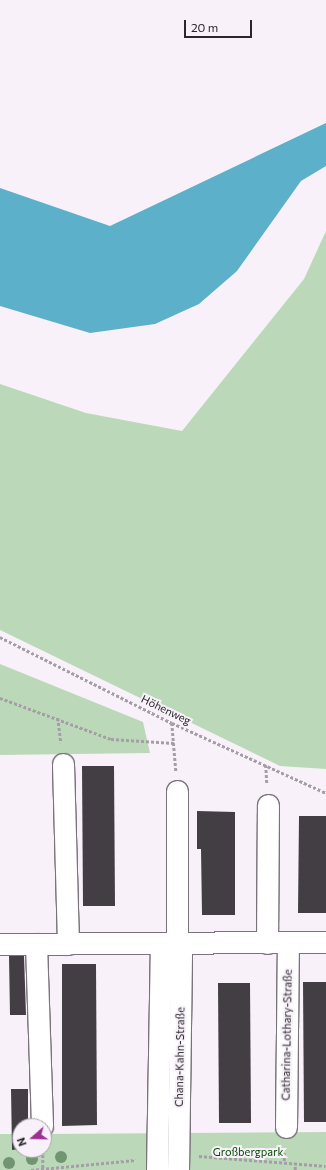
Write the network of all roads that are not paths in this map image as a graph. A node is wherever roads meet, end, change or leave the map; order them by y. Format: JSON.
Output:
{"nodes":[{"id":1,"x":63,"y":764,"type":"dead end"},
{"id":2,"x":177,"y":791,"type":"road end"},
{"id":3,"x":268,"y":805,"type":"dead end"},
{"id":4,"x":326,"y":942,"type":"edge"},
{"id":5,"x":173,"y":943,"type":"junction"},
{"id":6,"x":278,"y":943,"type":"junction"},
{"id":7,"x":0,"y":944,"type":"edge"},
{"id":8,"x":36,"y":944,"type":"junction"},
{"id":9,"x":68,"y":944,"type":"junction"},
{"id":10,"x":42,"y":1118,"type":"edge"},
{"id":11,"x":286,"y":1127,"type":"dead end"},
{"id":12,"x":157,"y":1170,"type":"edge"},
{"id":13,"x":178,"y":1170,"type":"edge"}],
"edges":[{"from":1,"to":9,"type":"street"},
{"from":2,"to":5,"type":"street"},
{"from":3,"to":6,"type":"street","name":"Catharina-Lothary-Straße"},
{"from":4,"to":6,"type":"street"},
{"from":5,"to":6,"type":"street"},
{"from":5,"to":9,"type":"street"},
{"from":5,"to":12,"type":"street","name":"Chana-Kahn-Straße"},
{"from":5,"to":13,"type":"street","name":"Chana-Kahn-Straße"},
{"from":6,"to":11,"type":"street","name":"Catharina-Lothary-Straße"},
{"from":7,"to":8,"type":"street"},
{"from":8,"to":9,"type":"street"},
{"from":8,"to":10,"type":"street"}]}
